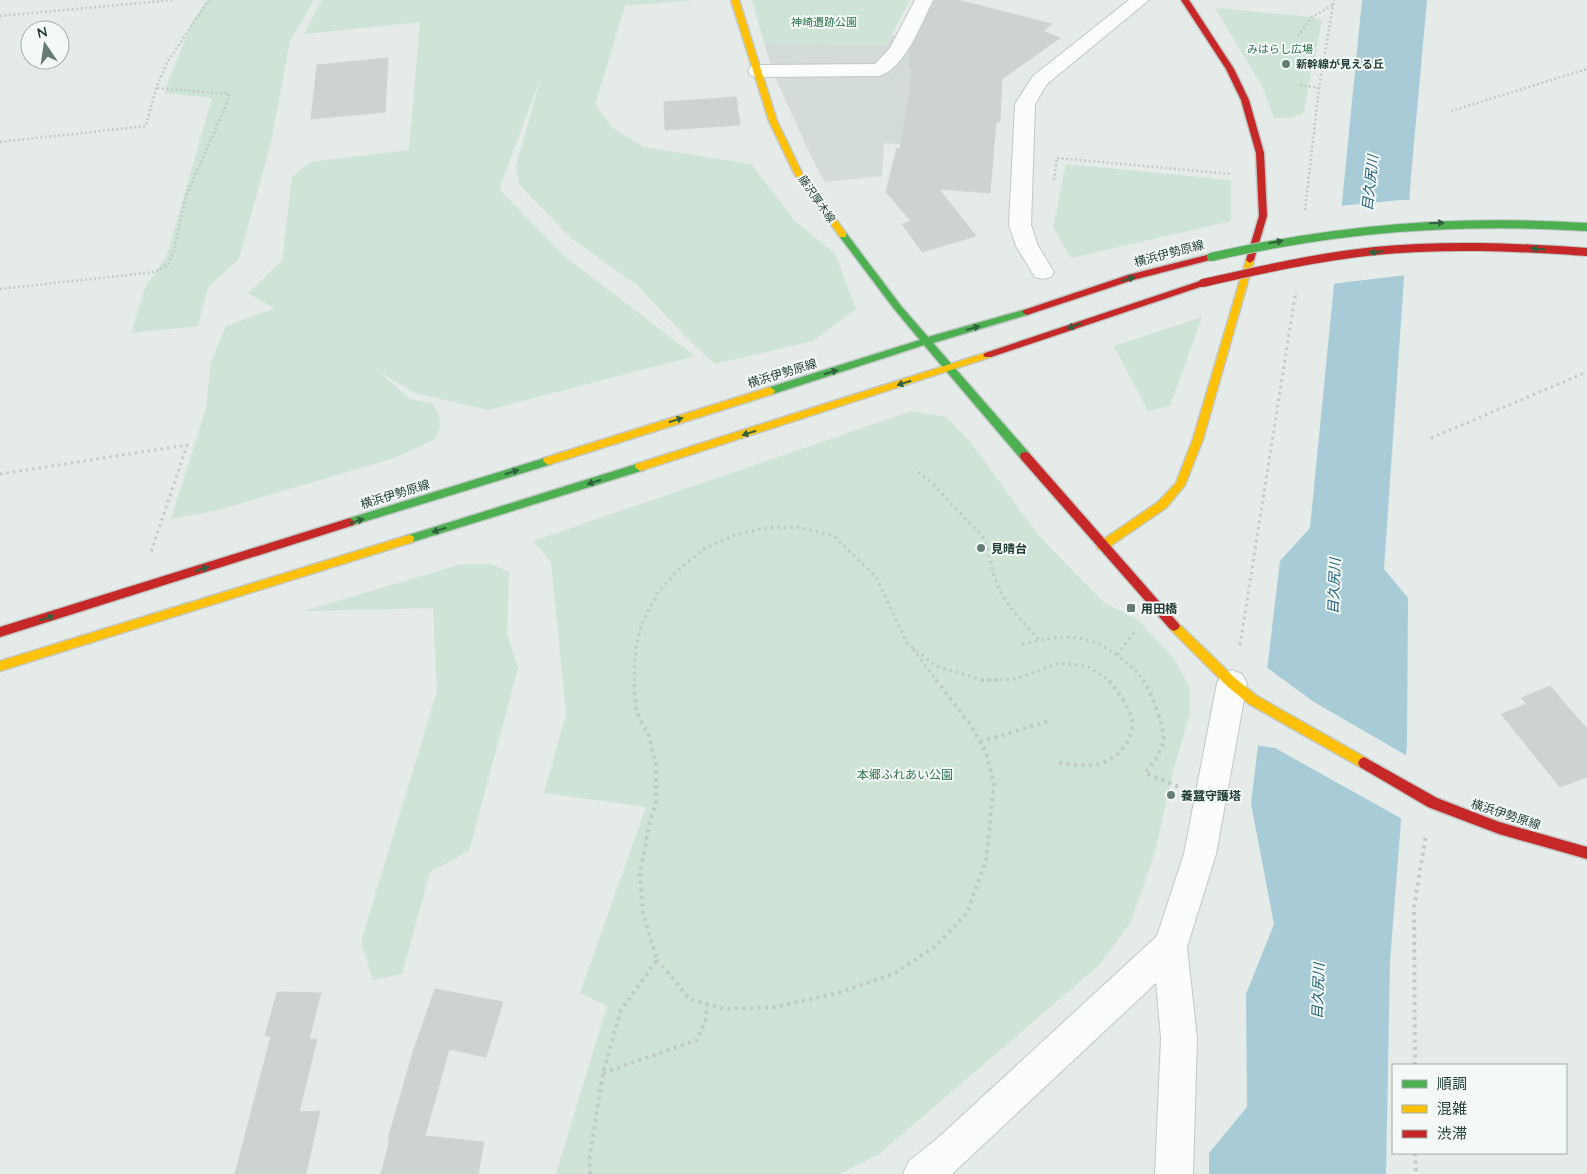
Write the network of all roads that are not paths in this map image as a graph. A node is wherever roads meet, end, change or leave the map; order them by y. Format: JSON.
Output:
{"nodes":[{"id":1,"x":736,"y":0,"type":"edge"},
{"id":2,"x":924,"y":0,"type":"edge"},
{"id":3,"x":1140,"y":0,"type":"edge"},
{"id":4,"x":1185,"y":0,"type":"edge"},
{"id":5,"x":757,"y":71,"type":"junction"},
{"id":6,"x":1587,"y":227,"type":"edge"},
{"id":7,"x":1587,"y":252,"type":"edge"},
{"id":8,"x":1043,"y":272,"type":"dead end"},
{"id":9,"x":926,"y":340,"type":"junction"},
{"id":10,"x":950,"y":368,"type":"junction"},
{"id":11,"x":1102,"y":546,"type":"junction"},
{"id":12,"x":0,"y":632,"type":"edge"},
{"id":13,"x":0,"y":666,"type":"edge"},
{"id":14,"x":1235,"y":686,"type":"junction"},
{"id":15,"x":1587,"y":854,"type":"edge"},
{"id":16,"x":1170,"y":947,"type":"junction"},
{"id":17,"x":922,"y":1174,"type":"edge"},
{"id":18,"x":1174,"y":1174,"type":"edge"}],
"edges":[{"from":1,"to":5,"type":"main road","name":"藤沢厚木線"},
{"from":2,"to":5,"type":"street"},
{"from":3,"to":8,"type":"street"},
{"from":4,"to":11,"type":"main road"},
{"from":5,"to":9,"type":"main road","name":"藤沢厚木線"},
{"from":9,"to":6,"type":"main road","name":"横浜伊勢原線","one_way":true,"bridge":true},
{"from":7,"to":10,"type":"main road","one_way":true,"bridge":true},
{"from":9,"to":10,"type":"main road","name":"藤沢厚木線"},
{"from":12,"to":9,"type":"main road","name":"横浜伊勢原線","one_way":true},
{"from":10,"to":11,"type":"main road"},
{"from":10,"to":13,"type":"main road","one_way":true},
{"from":11,"to":14,"type":"main road"},
{"from":14,"to":15,"type":"main road","name":"横浜伊勢原線"},
{"from":14,"to":16,"type":"street"},
{"from":16,"to":17,"type":"street"},
{"from":16,"to":18,"type":"street"}]}
